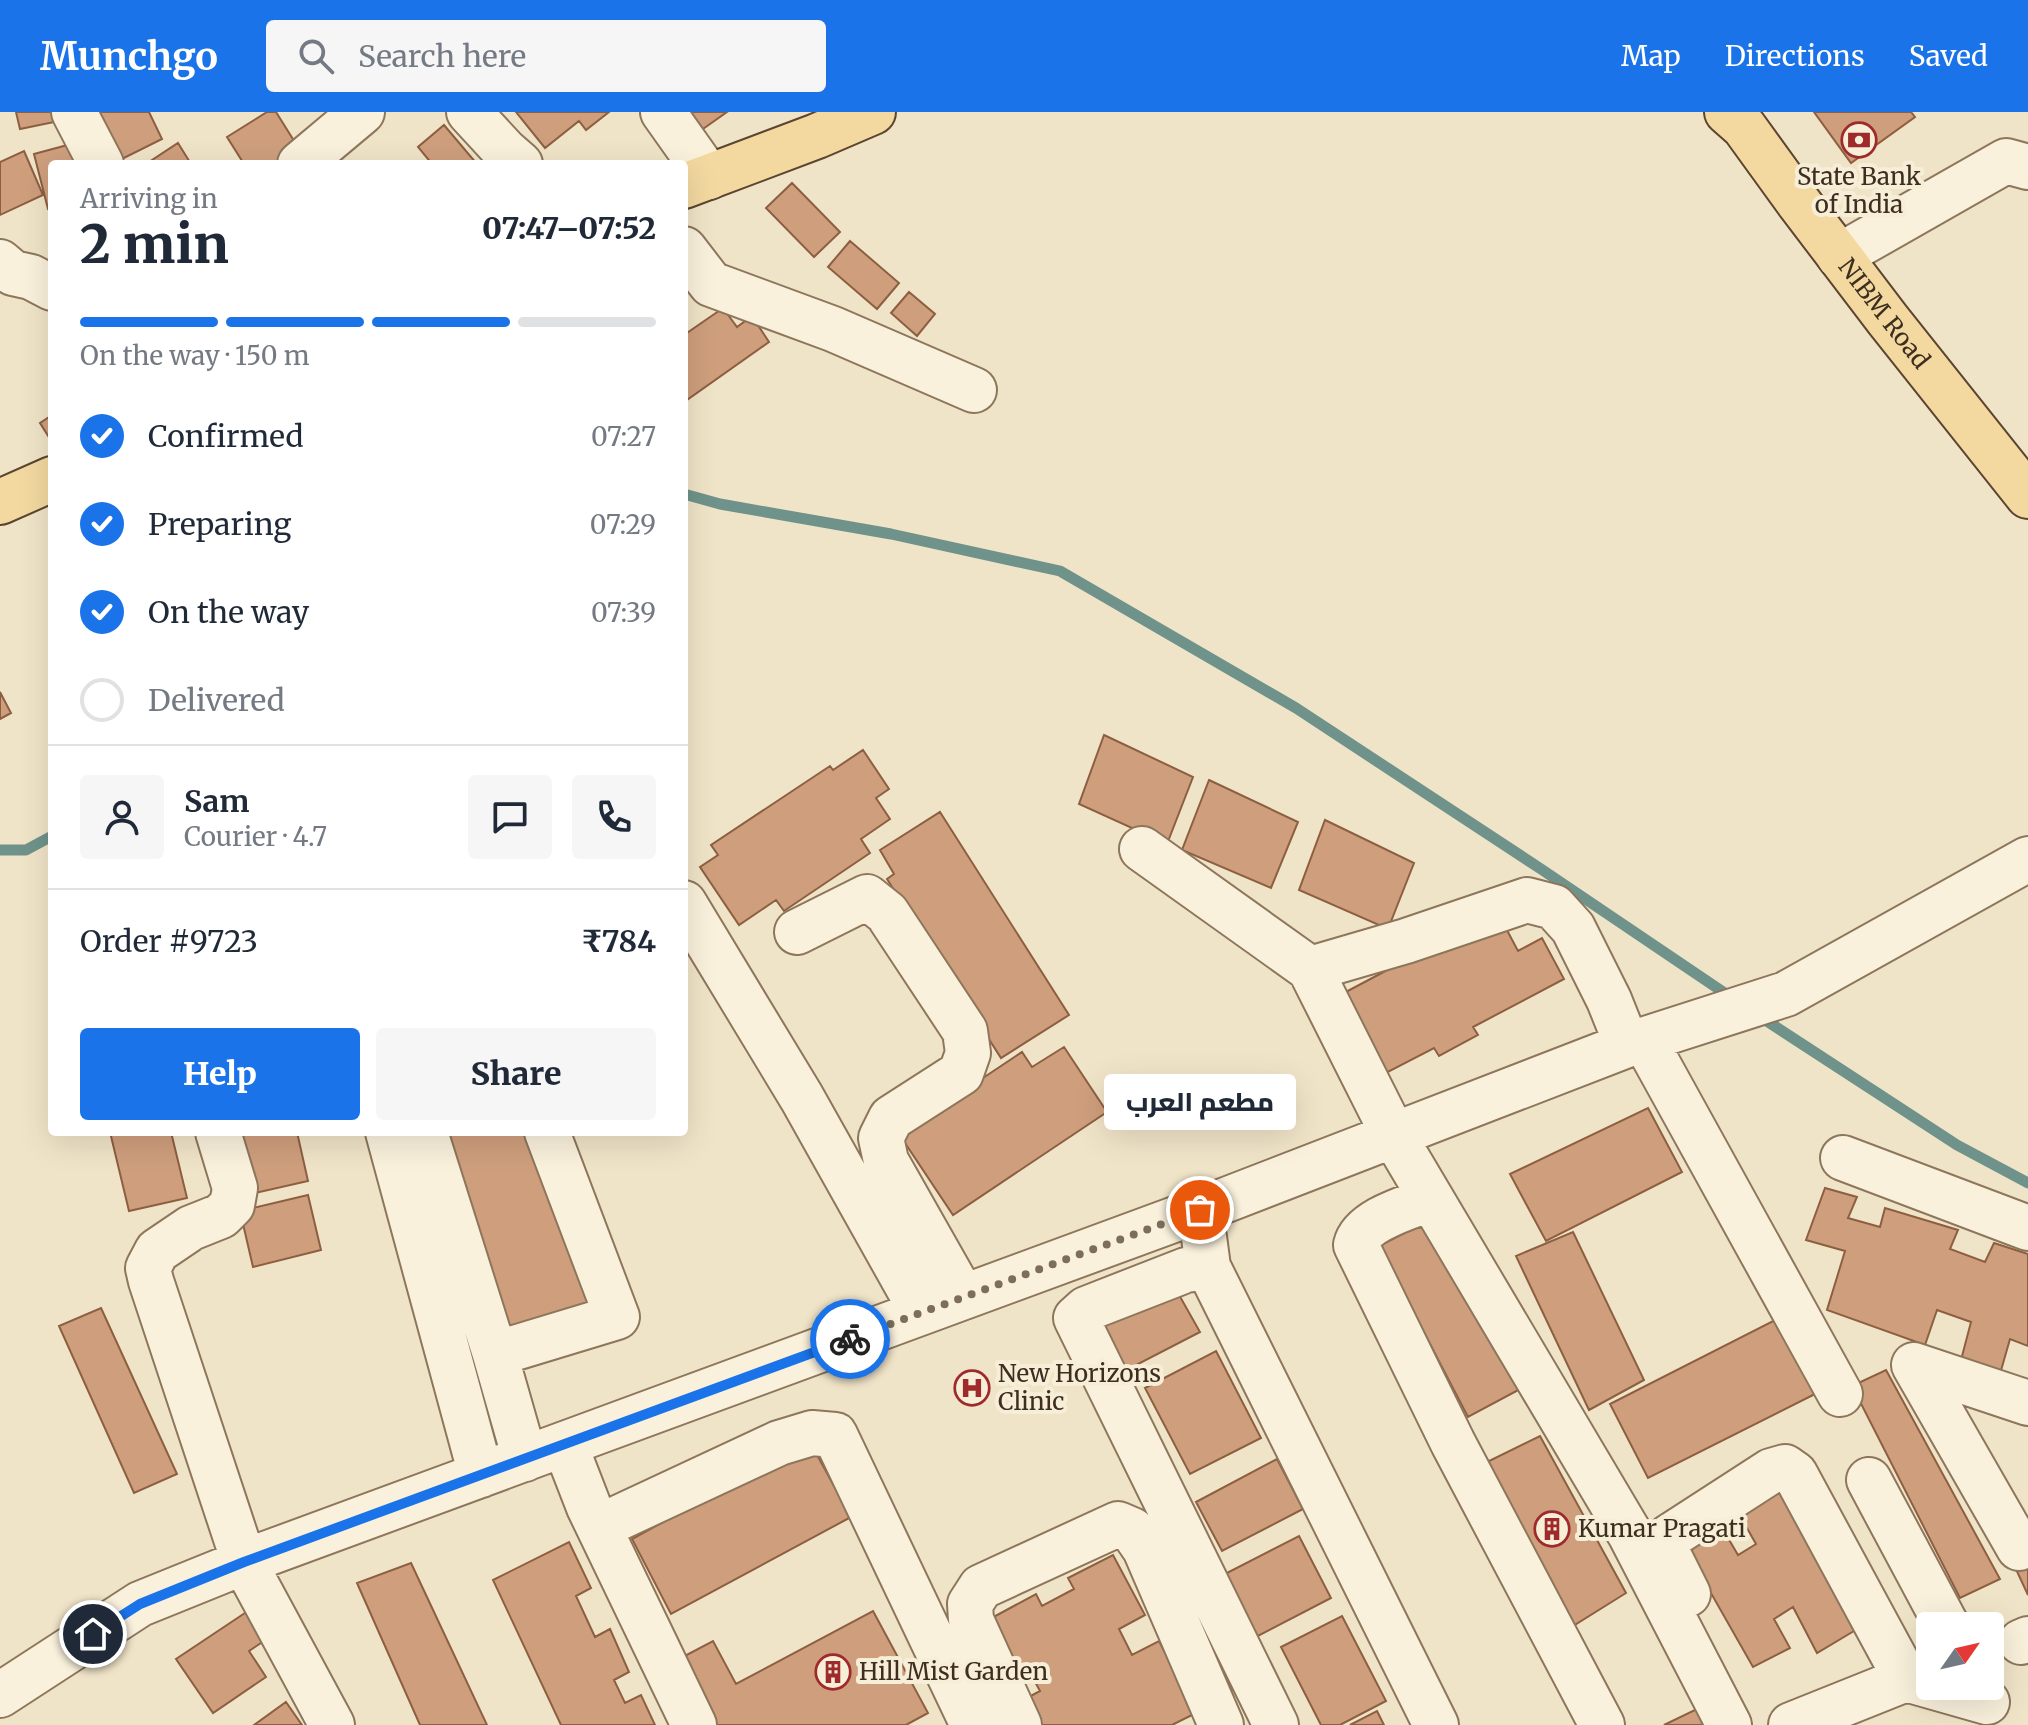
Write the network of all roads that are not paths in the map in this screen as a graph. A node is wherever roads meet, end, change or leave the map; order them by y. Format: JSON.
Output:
{"nodes":[{"id":1,"x":74,"y":112,"type":"edge"},
{"id":2,"x":362,"y":112,"type":"edge"},
{"id":3,"x":469,"y":112,"type":"edge"},
{"id":4,"x":663,"y":112,"type":"edge"},
{"id":5,"x":873,"y":112,"type":"edge"},
{"id":6,"x":1738,"y":117,"type":"edge"},
{"id":7,"x":810,"y":124,"type":"edge"},
{"id":8,"x":99,"y":160,"type":"edge"},
{"id":9,"x":305,"y":160,"type":"edge"},
{"id":10,"x":515,"y":160,"type":"edge"},
{"id":11,"x":686,"y":160,"type":"edge"},
{"id":12,"x":688,"y":163,"type":"edge"},
{"id":13,"x":2028,"y":167,"type":"edge"},
{"id":14,"x":697,"y":182,"type":"edge"},
{"id":15,"x":688,"y":254,"type":"edge"},
{"id":16,"x":1839,"y":256,"type":"junction"},
{"id":17,"x":0,"y":262,"type":"edge"},
{"id":18,"x":48,"y":286,"type":"edge"},
{"id":19,"x":974,"y":390,"type":"dead end"},
{"id":20,"x":2021,"y":473,"type":"edge"},
{"id":21,"x":48,"y":481,"type":"edge"},
{"id":22,"x":0,"y":502,"type":"edge"},
{"id":23,"x":1142,"y":849,"type":"dead end"},
{"id":24,"x":2028,"y":859,"type":"edge"},
{"id":25,"x":688,"y":910,"type":"edge"},
{"id":26,"x":797,"y":932,"type":"dead end"},
{"id":27,"x":1310,"y":969,"type":"junction"},
{"id":28,"x":1636,"y":1042,"type":"junction"},
{"id":29,"x":219,"y":1136,"type":"edge"},
{"id":30,"x":389,"y":1136,"type":"edge"},
{"id":31,"x":426,"y":1136,"type":"edge"},
{"id":32,"x":549,"y":1136,"type":"edge"},
{"id":33,"x":1394,"y":1136,"type":"junction"},
{"id":34,"x":1843,"y":1158,"type":"dead end"},
{"id":35,"x":1430,"y":1199,"type":"junction"},
{"id":36,"x":1200,"y":1210,"type":"junction"},
{"id":37,"x":2028,"y":1228,"type":"edge"},
{"id":38,"x":1208,"y":1267,"type":"junction"},
{"id":39,"x":963,"y":1297,"type":"junction"},
{"id":40,"x":922,"y":1312,"type":"junction"},
{"id":41,"x":495,"y":1354,"type":"junction"},
{"id":42,"x":1840,"y":1394,"type":"dead end"},
{"id":43,"x":2028,"y":1403,"type":"edge"},
{"id":44,"x":565,"y":1445,"type":"junction"},
{"id":45,"x":525,"y":1459,"type":"junction"},
{"id":46,"x":481,"y":1475,"type":"junction"},
{"id":47,"x":1869,"y":1480,"type":"dead end"},
{"id":48,"x":599,"y":1527,"type":"junction"},
{"id":49,"x":2028,"y":1543,"type":"edge"},
{"id":50,"x":244,"y":1562,"type":"junction"},
{"id":51,"x":1940,"y":1612,"type":"edge"},
{"id":52,"x":1906,"y":1679,"type":"junction"},
{"id":53,"x":0,"y":1695,"type":"edge"},
{"id":54,"x":1988,"y":1704,"type":"edge"},
{"id":55,"x":332,"y":1725,"type":"edge"},
{"id":56,"x":694,"y":1725,"type":"edge"},
{"id":57,"x":973,"y":1725,"type":"edge"},
{"id":58,"x":1019,"y":1725,"type":"edge"},
{"id":59,"x":1221,"y":1725,"type":"edge"},
{"id":60,"x":1276,"y":1725,"type":"edge"},
{"id":61,"x":1436,"y":1725,"type":"edge"},
{"id":62,"x":1602,"y":1725,"type":"edge"},
{"id":63,"x":1729,"y":1725,"type":"edge"},
{"id":64,"x":1757,"y":1725,"type":"edge"},
{"id":65,"x":1791,"y":1725,"type":"edge"}],
"edges":[{"from":1,"to":8,"type":"street"},
{"from":2,"to":9,"type":"street"},
{"from":3,"to":10,"type":"street"},
{"from":4,"to":11,"type":"street"},
{"from":5,"to":7,"type":"main road"},
{"from":6,"to":16,"type":"main road","name":"NIBM Road"},
{"from":7,"to":14,"type":"main road"},
{"from":12,"to":14,"type":"street"},
{"from":13,"to":16,"type":"street"},
{"from":15,"to":19,"type":"street"},
{"from":16,"to":20,"type":"main road","name":"NIBM Road"},
{"from":17,"to":18,"type":"street"},
{"from":21,"to":22,"type":"main road"},
{"from":23,"to":27,"type":"street"},
{"from":24,"to":28,"type":"street"},
{"from":25,"to":40,"type":"street"},
{"from":26,"to":39,"type":"street"},
{"from":27,"to":28,"type":"street"},
{"from":27,"to":33,"type":"street"},
{"from":28,"to":33,"type":"street"},
{"from":28,"to":42,"type":"street"},
{"from":29,"to":50,"type":"street"},
{"from":30,"to":46,"type":"street"},
{"from":31,"to":41,"type":"street"},
{"from":32,"to":41,"type":"street"},
{"from":33,"to":35,"type":"street"},
{"from":33,"to":36,"type":"street"},
{"from":34,"to":37,"type":"street"},
{"from":35,"to":62,"type":"street"},
{"from":35,"to":63,"type":"street"},
{"from":36,"to":38,"type":"street"},
{"from":36,"to":39,"type":"street"},
{"from":38,"to":60,"type":"street"},
{"from":38,"to":61,"type":"street"},
{"from":39,"to":40,"type":"street"},
{"from":40,"to":44,"type":"street"},
{"from":41,"to":45,"type":"street"},
{"from":43,"to":49,"type":"street"},
{"from":44,"to":45,"type":"street"},
{"from":44,"to":48,"type":"street"},
{"from":45,"to":46,"type":"street"},
{"from":46,"to":50,"type":"street"},
{"from":47,"to":51,"type":"street"},
{"from":48,"to":56,"type":"street"},
{"from":48,"to":57,"type":"street"},
{"from":50,"to":53,"type":"street"},
{"from":50,"to":55,"type":"street"},
{"from":52,"to":54,"type":"street"},
{"from":52,"to":64,"type":"street"},
{"from":52,"to":65,"type":"street"},
{"from":58,"to":59,"type":"street"}]}
